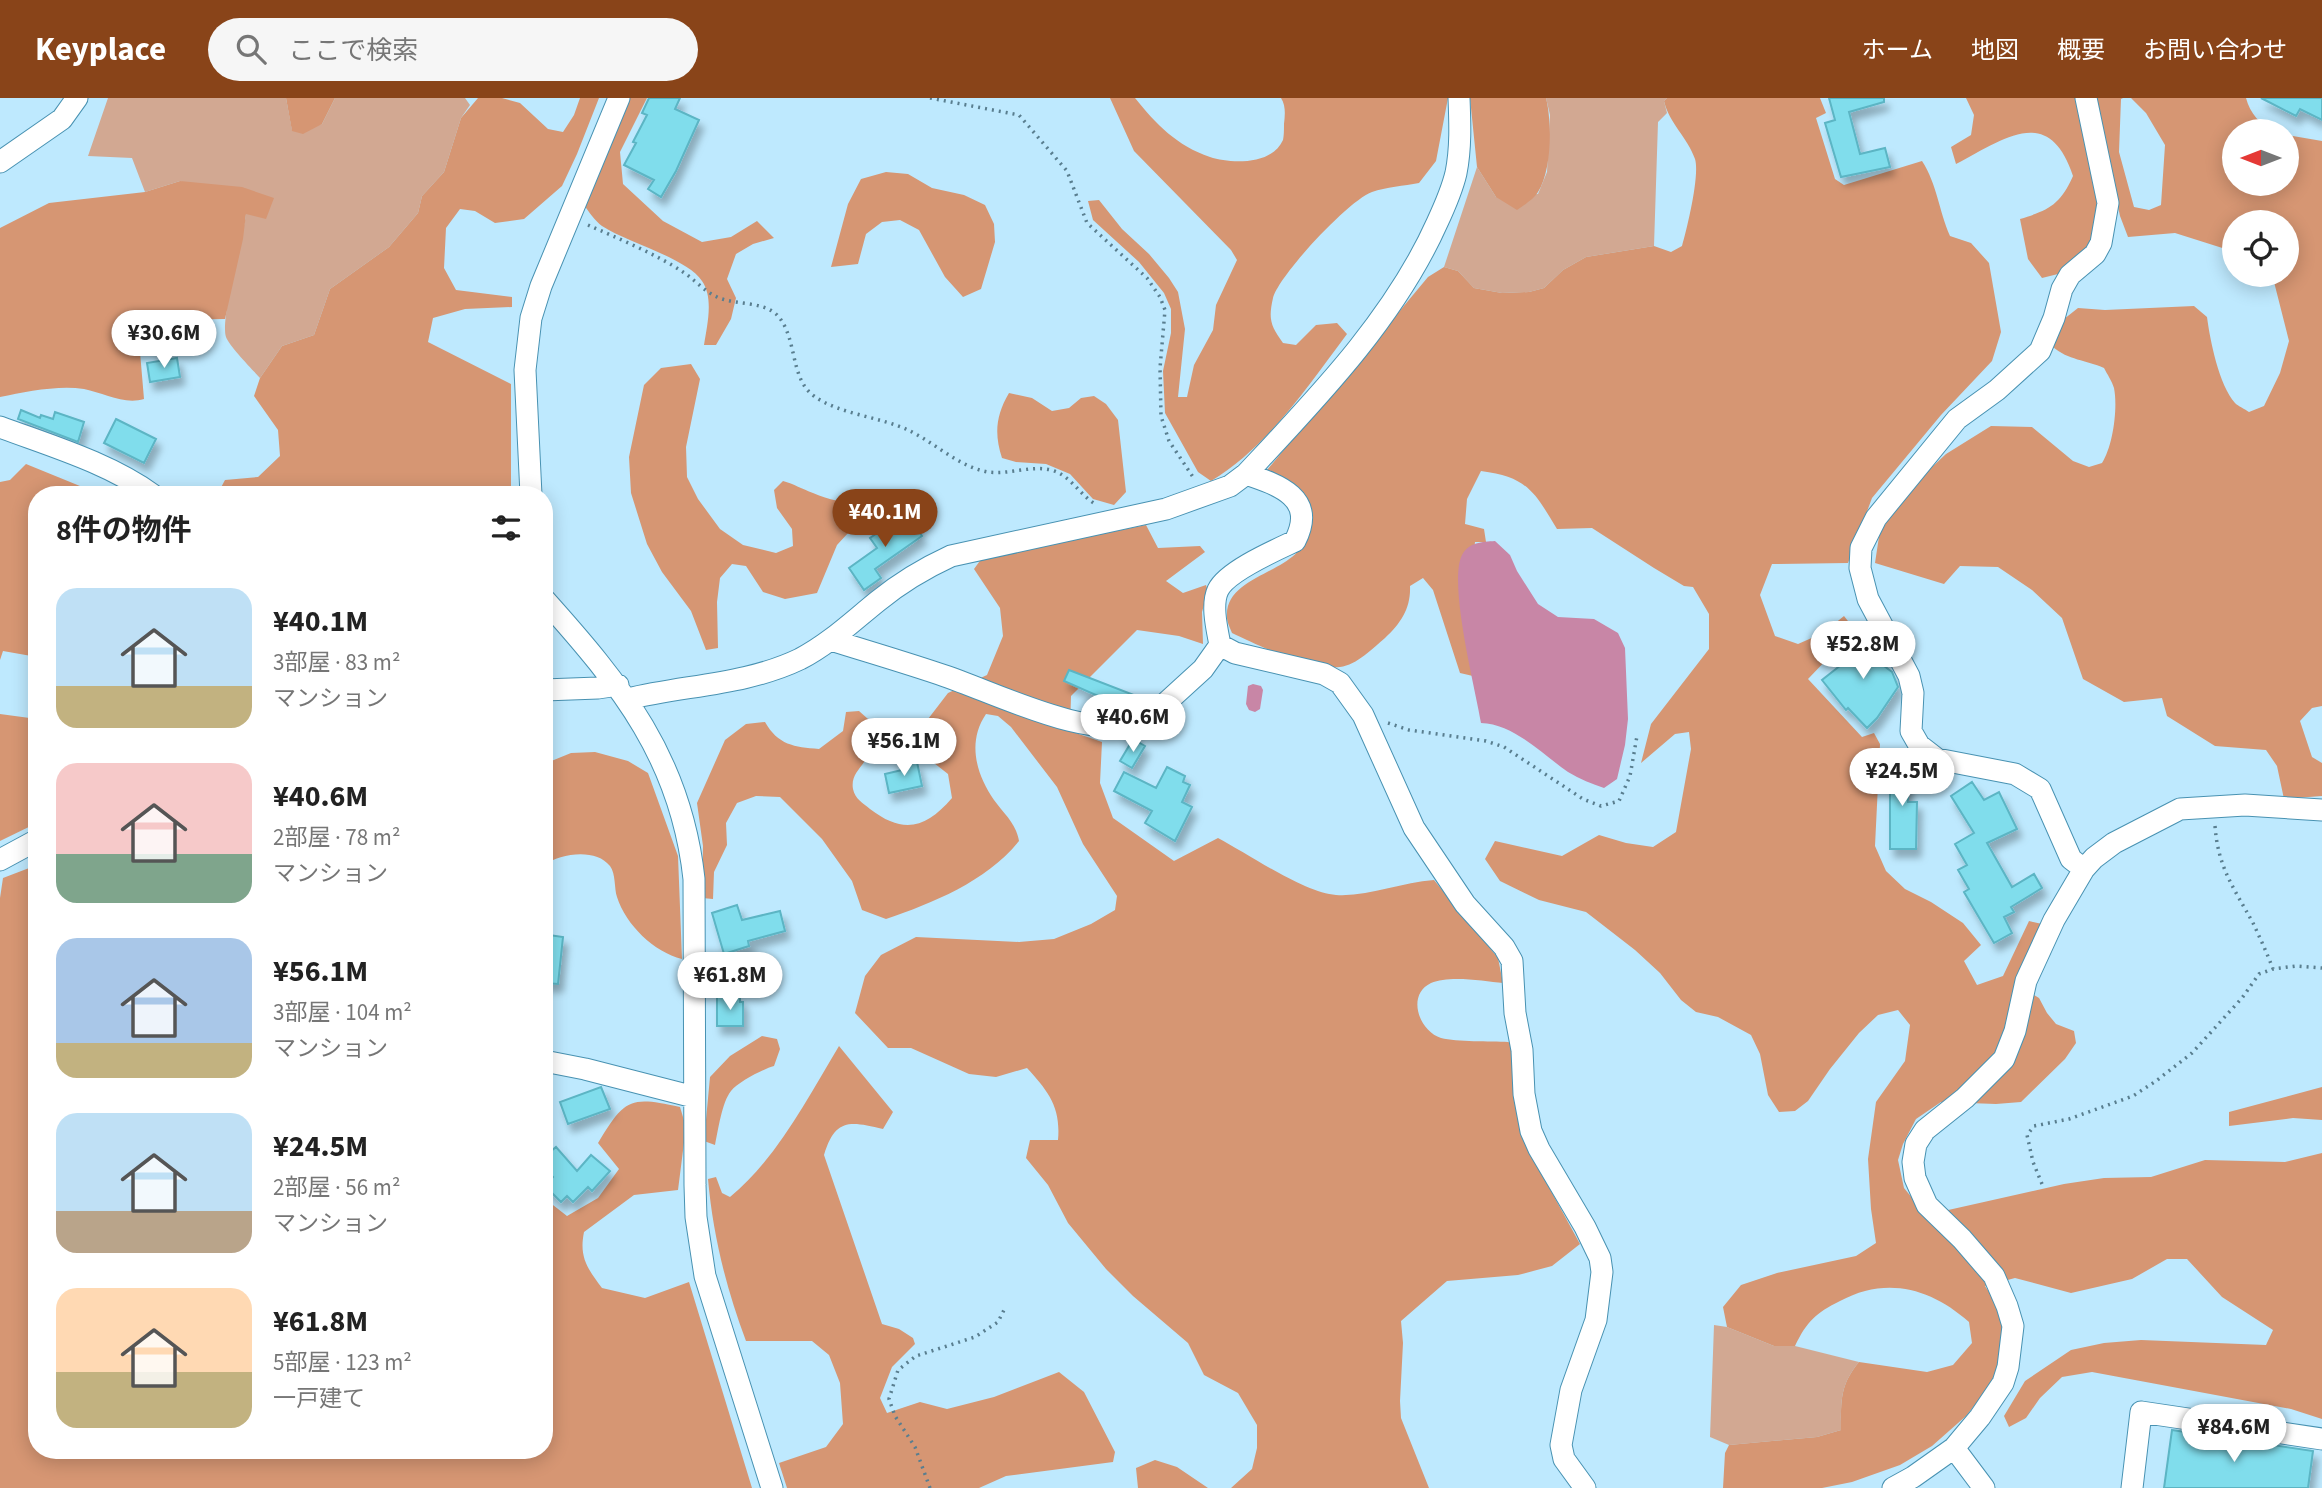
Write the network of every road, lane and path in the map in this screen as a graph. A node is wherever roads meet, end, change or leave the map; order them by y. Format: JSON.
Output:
{"nodes":[{"id":1,"x":77,"y":98,"type":"edge"},
{"id":2,"x":619,"y":98,"type":"edge"},
{"id":3,"x":930,"y":98,"type":"edge"},
{"id":4,"x":1459,"y":98,"type":"edge"},
{"id":5,"x":2086,"y":98,"type":"edge"},
{"id":6,"x":0,"y":162,"type":"edge"},
{"id":7,"x":570,"y":217,"type":"junction"},
{"id":8,"x":0,"y":427,"type":"edge"},
{"id":9,"x":1246,"y":474,"type":"junction"},
{"id":10,"x":137,"y":486,"type":"edge"},
{"id":11,"x":531,"y":486,"type":"edge"},
{"id":12,"x":1206,"y":496,"type":"junction"},
{"id":13,"x":1120,"y":519,"type":"junction"},
{"id":14,"x":553,"y":610,"type":"edge"},
{"id":15,"x":831,"y":640,"type":"junction"},
{"id":16,"x":1220,"y":645,"type":"junction"},
{"id":17,"x":553,"y":690,"type":"edge"},
{"id":18,"x":623,"y":692,"type":"junction"},
{"id":19,"x":1363,"y":715,"type":"junction"},
{"id":20,"x":1637,"y":736,"type":"dead end"},
{"id":21,"x":2215,"y":806,"type":"junction"},
{"id":22,"x":2322,"y":810,"type":"edge"},
{"id":23,"x":28,"y":845,"type":"edge"},
{"id":24,"x":0,"y":860,"type":"edge"},
{"id":25,"x":2084,"y":869,"type":"junction"},
{"id":26,"x":2322,"y":968,"type":"edge"},
{"id":27,"x":2273,"y":969,"type":"junction"},
{"id":28,"x":553,"y":1063,"type":"edge"},
{"id":29,"x":694,"y":1097,"type":"junction"},
{"id":30,"x":2042,"y":1184,"type":"dead end"},
{"id":31,"x":1004,"y":1310,"type":"dead end"},
{"id":32,"x":2322,"y":1439,"type":"edge"},
{"id":33,"x":1954,"y":1448,"type":"junction"},
{"id":34,"x":772,"y":1488,"type":"edge"},
{"id":35,"x":930,"y":1488,"type":"edge"},
{"id":36,"x":1584,"y":1488,"type":"edge"},
{"id":37,"x":1893,"y":1488,"type":"edge"},
{"id":38,"x":1984,"y":1488,"type":"edge"},
{"id":39,"x":2132,"y":1488,"type":"edge"}],
"edges":[{"from":1,"to":6,"type":"street"},
{"from":2,"to":7,"type":"street"},
{"from":3,"to":12,"type":"path"},
{"from":4,"to":9,"type":"street"},
{"from":5,"to":25,"type":"street"},
{"from":7,"to":11,"type":"street"},
{"from":7,"to":13,"type":"path"},
{"from":8,"to":10,"type":"street"},
{"from":9,"to":12,"type":"street"},
{"from":9,"to":16,"type":"street"},
{"from":12,"to":13,"type":"street"},
{"from":13,"to":15,"type":"street"},
{"from":14,"to":18,"type":"street"},
{"from":15,"to":16,"type":"street"},
{"from":15,"to":18,"type":"street"},
{"from":16,"to":19,"type":"street"},
{"from":17,"to":18,"type":"street"},
{"from":18,"to":29,"type":"street"},
{"from":19,"to":20,"type":"path"},
{"from":19,"to":36,"type":"street"},
{"from":21,"to":22,"type":"street"},
{"from":21,"to":25,"type":"street"},
{"from":21,"to":27,"type":"path"},
{"from":23,"to":24,"type":"street"},
{"from":25,"to":33,"type":"street"},
{"from":26,"to":27,"type":"path"},
{"from":27,"to":30,"type":"path"},
{"from":28,"to":29,"type":"street"},
{"from":29,"to":34,"type":"street"},
{"from":31,"to":35,"type":"path"},
{"from":32,"to":39,"type":"street"},
{"from":33,"to":37,"type":"street"},
{"from":33,"to":38,"type":"street"}]}
